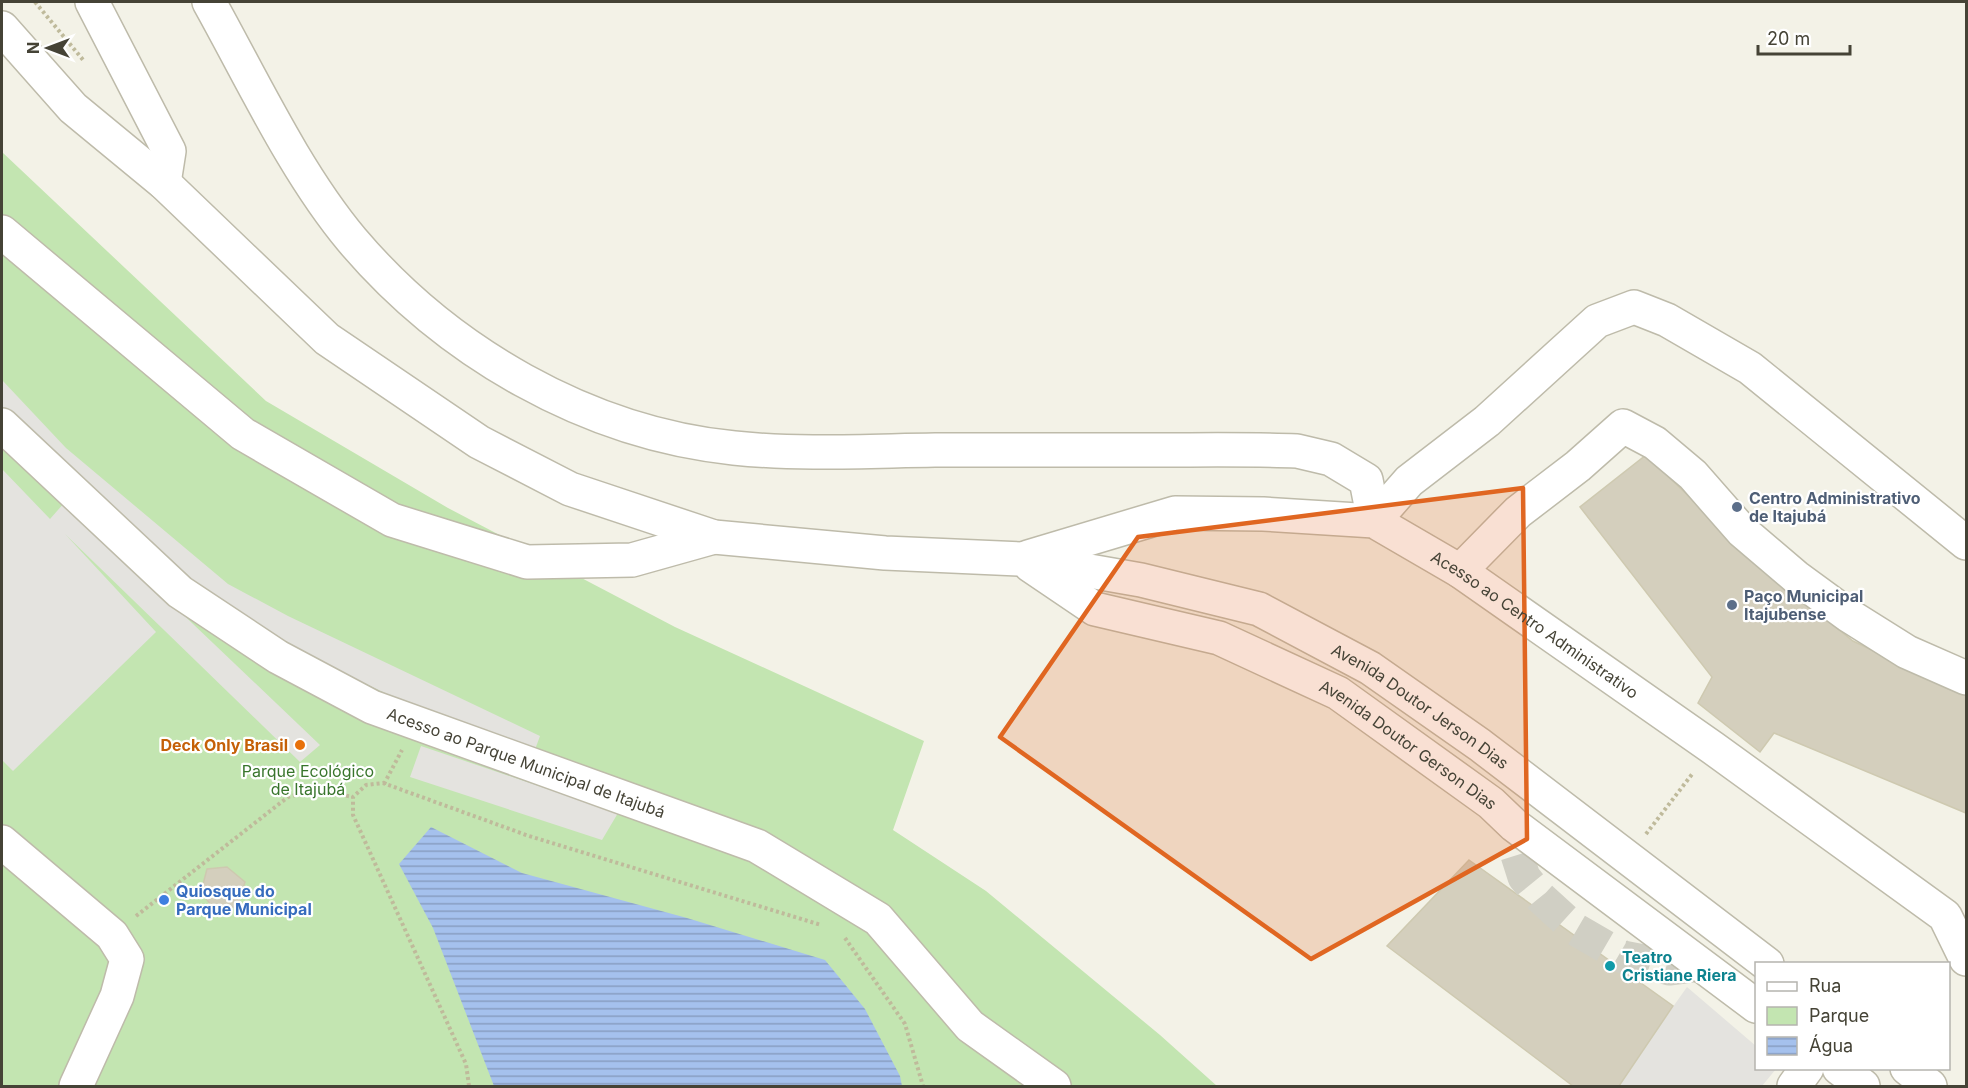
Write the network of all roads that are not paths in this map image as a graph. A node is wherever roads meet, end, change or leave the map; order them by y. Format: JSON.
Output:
{"nodes":[{"id":1,"x":92,"y":2,"type":"edge"},
{"id":2,"x":209,"y":2,"type":"edge"},
{"id":3,"x":2,"y":28,"type":"edge"},
{"id":4,"x":164,"y":183,"type":"junction"},
{"id":5,"x":2,"y":232,"type":"edge"},
{"id":6,"x":2,"y":424,"type":"edge"},
{"id":7,"x":1374,"y":521,"type":"junction"},
{"id":8,"x":714,"y":537,"type":"junction"},
{"id":9,"x":1966,"y":543,"type":"edge"},
{"id":10,"x":1021,"y":559,"type":"junction"},
{"id":11,"x":1460,"y":570,"type":"junction"},
{"id":12,"x":1966,"y":678,"type":"edge"},
{"id":13,"x":2,"y":842,"type":"edge"},
{"id":14,"x":1956,"y":915,"type":"edge"},
{"id":15,"x":1966,"y":959,"type":"edge"},
{"id":16,"x":1766,"y":962,"type":"edge"},
{"id":17,"x":1755,"y":1005,"type":"edge"},
{"id":18,"x":1806,"y":1070,"type":"edge"},
{"id":19,"x":1842,"y":1070,"type":"edge"},
{"id":20,"x":1910,"y":1070,"type":"edge"},
{"id":21,"x":76,"y":1086,"type":"edge"},
{"id":22,"x":1054,"y":1086,"type":"edge"},
{"id":23,"x":1794,"y":1086,"type":"edge"},
{"id":24,"x":1863,"y":1086,"type":"edge"},
{"id":25,"x":1930,"y":1086,"type":"edge"}],
"edges":[{"from":1,"to":4,"type":"street"},
{"from":2,"to":7,"type":"street"},
{"from":3,"to":4,"type":"street"},
{"from":4,"to":8,"type":"street"},
{"from":5,"to":8,"type":"street"},
{"from":6,"to":22,"type":"street","name":"Acesso ao Parque Municipal de Itajubá"},
{"from":7,"to":9,"type":"street"},
{"from":7,"to":10,"type":"street","name":"Acesso ao Centro Administrativo"},
{"from":7,"to":11,"type":"street","name":"Acesso ao Centro Administrativo"},
{"from":8,"to":10,"type":"street"},
{"from":10,"to":16,"type":"street","name":"Avenida Doutor Jerson Dias"},
{"from":10,"to":17,"type":"street","name":"Avenida Doutor Gerson Dias"},
{"from":11,"to":12,"type":"street"},
{"from":11,"to":14,"type":"street","name":"Acesso ao Centro Administrativo"},
{"from":13,"to":21,"type":"street"},
{"from":14,"to":15,"type":"street","name":"Acesso ao Centro Administrativo"},
{"from":18,"to":23,"type":"street"},
{"from":19,"to":24,"type":"street"},
{"from":20,"to":25,"type":"street"}]}
